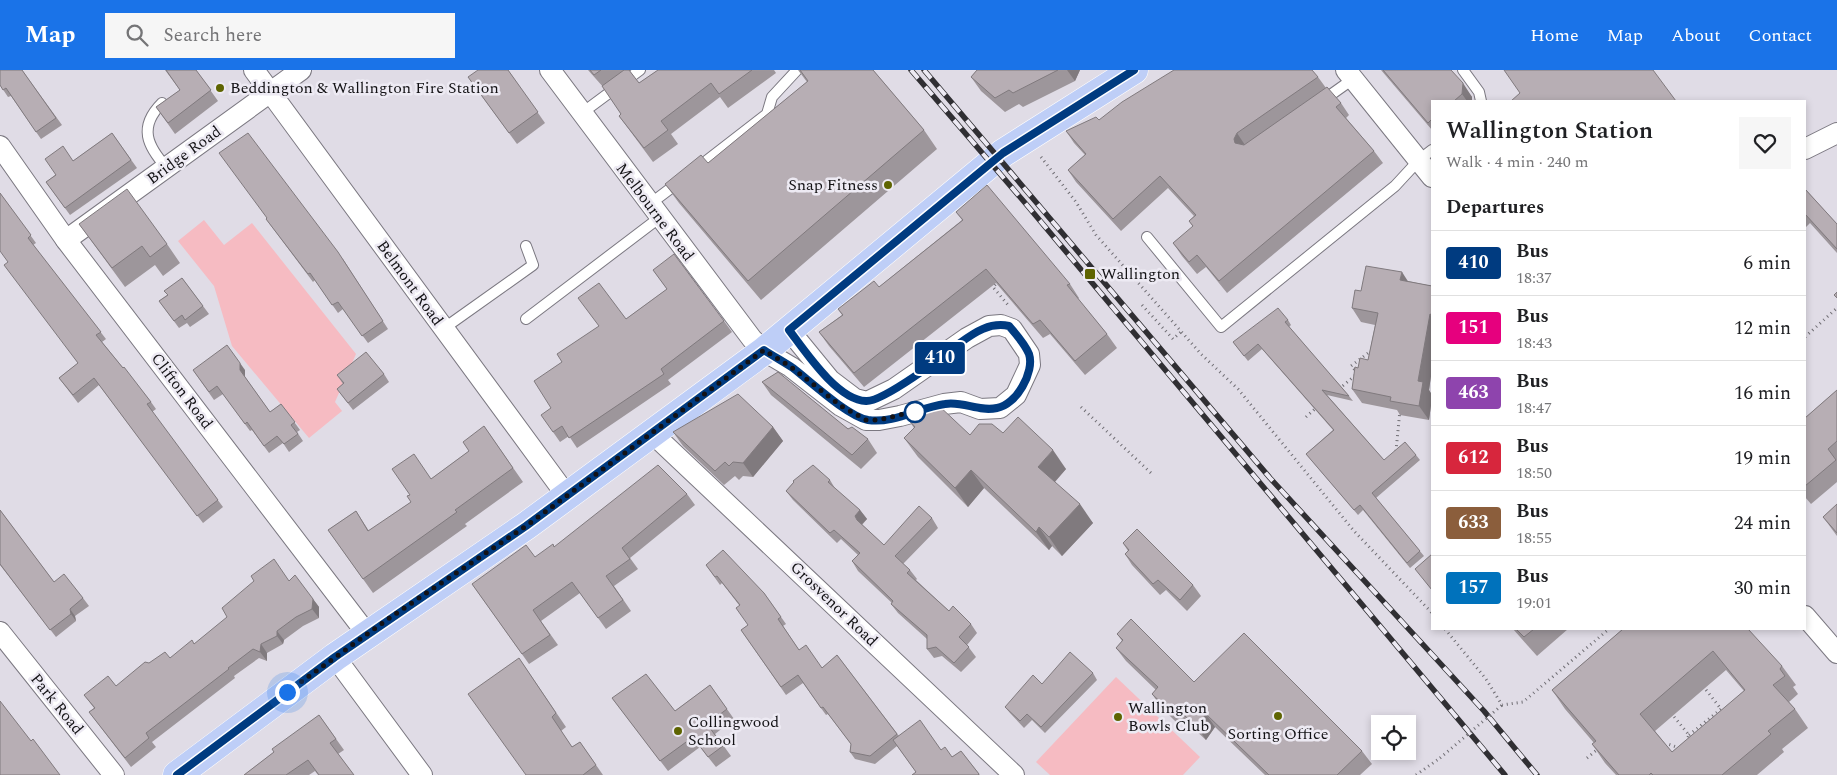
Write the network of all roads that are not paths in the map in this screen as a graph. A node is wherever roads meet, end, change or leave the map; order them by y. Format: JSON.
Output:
{"nodes":[{"id":1,"x":254,"y":70,"type":"edge"},
{"id":2,"x":301,"y":70,"type":"edge"},
{"id":3,"x":550,"y":70,"type":"edge"},
{"id":4,"x":640,"y":70,"type":"edge"},
{"id":5,"x":797,"y":70,"type":"edge"},
{"id":6,"x":1463,"y":70,"type":"edge"},
{"id":7,"x":1124,"y":72,"type":"edge"},
{"id":8,"x":1350,"y":74,"type":"edge"},
{"id":9,"x":270,"y":92,"type":"junction"},
{"id":10,"x":1481,"y":100,"type":"edge"},
{"id":11,"x":162,"y":103,"type":"edge"},
{"id":12,"x":1313,"y":107,"type":"edge"},
{"id":13,"x":582,"y":113,"type":"junction"},
{"id":14,"x":1837,"y":133,"type":"edge"},
{"id":15,"x":0,"y":146,"type":"edge"},
{"id":16,"x":1806,"y":149,"type":"edge"},
{"id":17,"x":1426,"y":155,"type":"edge"},
{"id":18,"x":167,"y":168,"type":"junction"},
{"id":19,"x":1431,"y":173,"type":"edge"},
{"id":20,"x":654,"y":211,"type":"junction"},
{"id":21,"x":1147,"y":237,"type":"dead end"},
{"id":22,"x":66,"y":240,"type":"junction"},
{"id":23,"x":526,"y":246,"type":"dead end"},
{"id":24,"x":526,"y":319,"type":"dead end"},
{"id":25,"x":443,"y":329,"type":"junction"},
{"id":26,"x":789,"y":330,"type":"junction"},
{"id":27,"x":764,"y":350,"type":"junction"},
{"id":28,"x":652,"y":433,"type":"junction"},
{"id":29,"x":567,"y":496,"type":"junction"},
{"id":30,"x":1806,"y":617,"type":"edge"},
{"id":31,"x":0,"y":632,"type":"edge"},
{"id":32,"x":367,"y":634,"type":"junction"},
{"id":33,"x":1837,"y":653,"type":"edge"},
{"id":34,"x":335,"y":657,"type":"junction"},
{"id":35,"x":114,"y":775,"type":"edge"},
{"id":36,"x":177,"y":775,"type":"edge"},
{"id":37,"x":422,"y":775,"type":"edge"},
{"id":38,"x":1014,"y":775,"type":"edge"}],
"edges":[{"from":1,"to":9,"type":"street","name":"Belmont Road"},
{"from":2,"to":9,"type":"street","name":"Bridge Road"},
{"from":3,"to":13,"type":"street","name":"Melbourne Road"},
{"from":4,"to":13,"type":"lane"},
{"from":5,"to":20,"type":"lane"},
{"from":6,"to":10,"type":"lane"},
{"from":7,"to":26,"type":"main road"},
{"from":8,"to":12,"type":"lane"},
{"from":8,"to":17,"type":"street"},
{"from":9,"to":18,"type":"street","name":"Bridge Road"},
{"from":9,"to":25,"type":"street","name":"Belmont Road"},
{"from":11,"to":18,"type":"lane"},
{"from":13,"to":20,"type":"street","name":"Melbourne Road"},
{"from":14,"to":16,"type":"street"},
{"from":15,"to":22,"type":"street","name":"Clifton Road"},
{"from":17,"to":19,"type":"street"},
{"from":17,"to":21,"type":"lane"},
{"from":18,"to":22,"type":"street","name":"Bridge Road"},
{"from":20,"to":24,"type":"lane"},
{"from":20,"to":27,"type":"street","name":"Melbourne Road"},
{"from":22,"to":32,"type":"street","name":"Clifton Road"},
{"from":23,"to":25,"type":"lane"},
{"from":25,"to":29,"type":"street","name":"Belmont Road"},
{"from":26,"to":27,"type":"main road"},
{"from":26,"to":27,"type":"street","name":"Melbourne Road"},
{"from":27,"to":28,"type":"main road"},
{"from":28,"to":29,"type":"main road"},
{"from":28,"to":38,"type":"street","name":"Grosvenor Road"},
{"from":29,"to":32,"type":"main road"},
{"from":30,"to":33,"type":"street"},
{"from":31,"to":35,"type":"street","name":"Park Road"},
{"from":32,"to":34,"type":"main road"},
{"from":34,"to":36,"type":"main road"},
{"from":34,"to":37,"type":"street"}]}
